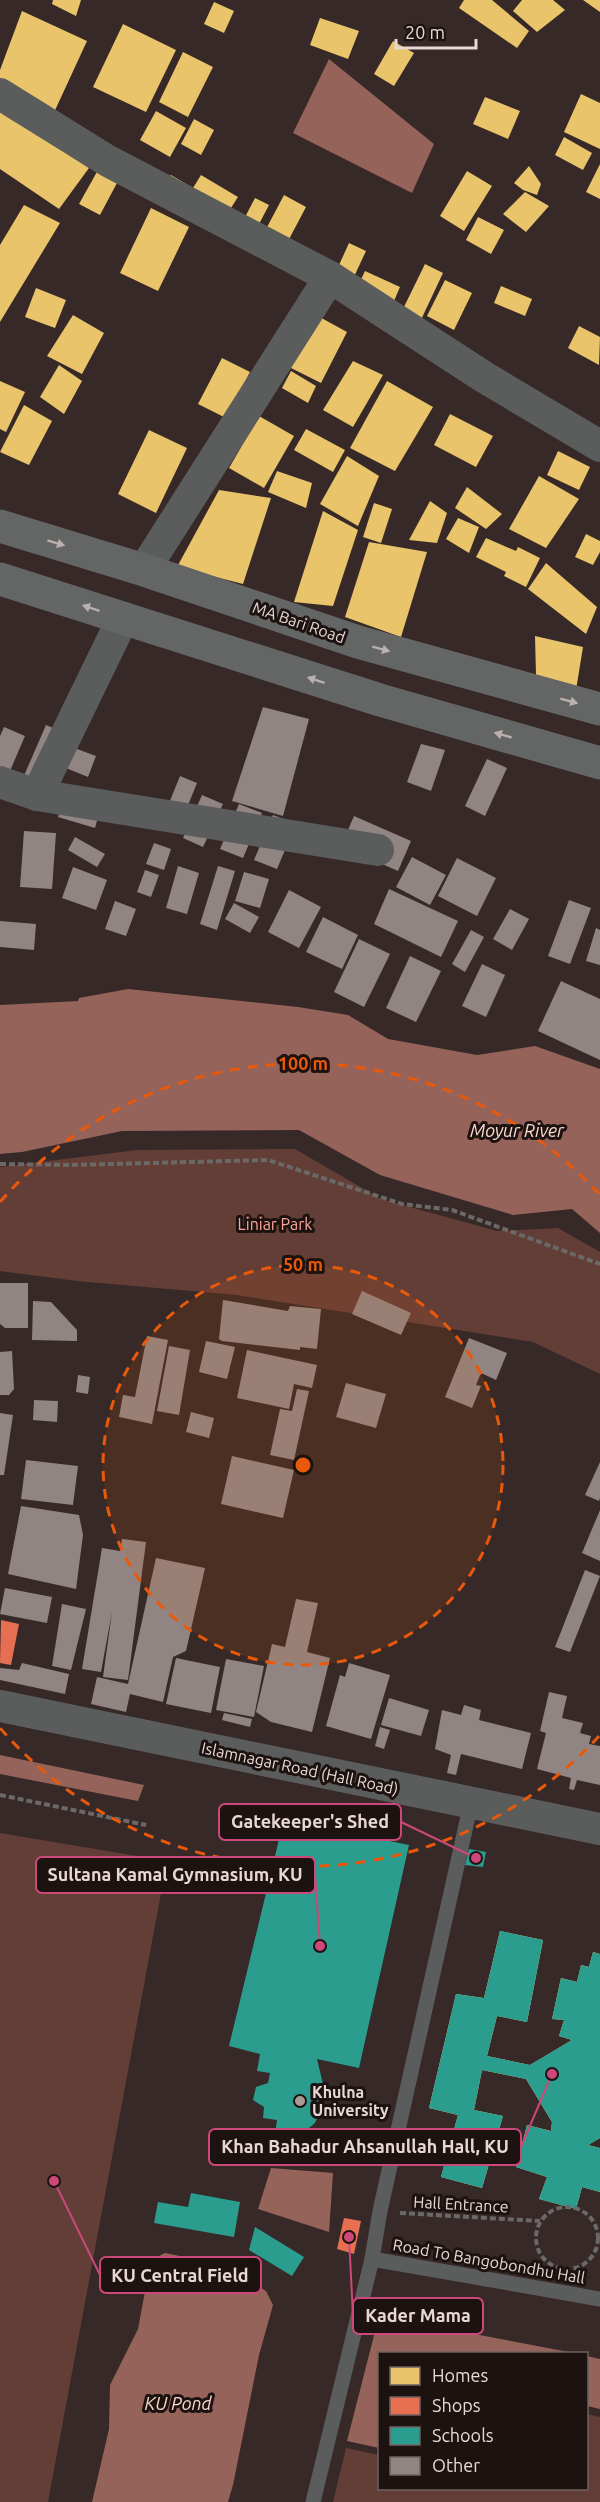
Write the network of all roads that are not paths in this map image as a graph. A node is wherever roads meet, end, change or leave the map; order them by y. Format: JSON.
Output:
{"nodes":[{"id":1,"x":0,"y":94,"type":"edge"},
{"id":2,"x":330,"y":277,"type":"junction"},
{"id":3,"x":600,"y":446,"type":"edge"},
{"id":4,"x":0,"y":526,"type":"edge"},
{"id":5,"x":144,"y":570,"type":"junction"},
{"id":6,"x":0,"y":579,"type":"edge"},
{"id":7,"x":123,"y":618,"type":"junction"},
{"id":8,"x":600,"y":709,"type":"edge"},
{"id":9,"x":600,"y":763,"type":"edge"},
{"id":10,"x":0,"y":782,"type":"edge"},
{"id":11,"x":37,"y":795,"type":"junction"},
{"id":12,"x":378,"y":850,"type":"dead end"},
{"id":13,"x":0,"y":1706,"type":"edge"},
{"id":14,"x":471,"y":1803,"type":"junction"},
{"id":15,"x":600,"y":1829,"type":"edge"},
{"id":16,"x":372,"y":2259,"type":"junction"},
{"id":17,"x":600,"y":2299,"type":"edge"},
{"id":18,"x":313,"y":2502,"type":"edge"}],
"edges":[{"from":1,"to":2,"type":"street"},
{"from":2,"to":3,"type":"street"},
{"from":2,"to":5,"type":"street"},
{"from":4,"to":5,"type":"main road","name":"MA Bari Road","one_way":true},
{"from":5,"to":8,"type":"main road","name":"MA Bari Road","one_way":true},
{"from":7,"to":6,"type":"main road","one_way":true},
{"from":9,"to":7,"type":"main road","one_way":true},
{"from":7,"to":11,"type":"street"},
{"from":10,"to":11,"type":"street"},
{"from":11,"to":12,"type":"street"},
{"from":13,"to":14,"type":"street","name":"Islamnagar Road (Hall Road)"},
{"from":14,"to":15,"type":"street","name":"Islamnagar Road (Hall Road)"},
{"from":14,"to":16,"type":"lane"},
{"from":16,"to":17,"type":"lane","name":"Road To Bangobondhu Hall"},
{"from":16,"to":18,"type":"lane"}]}
